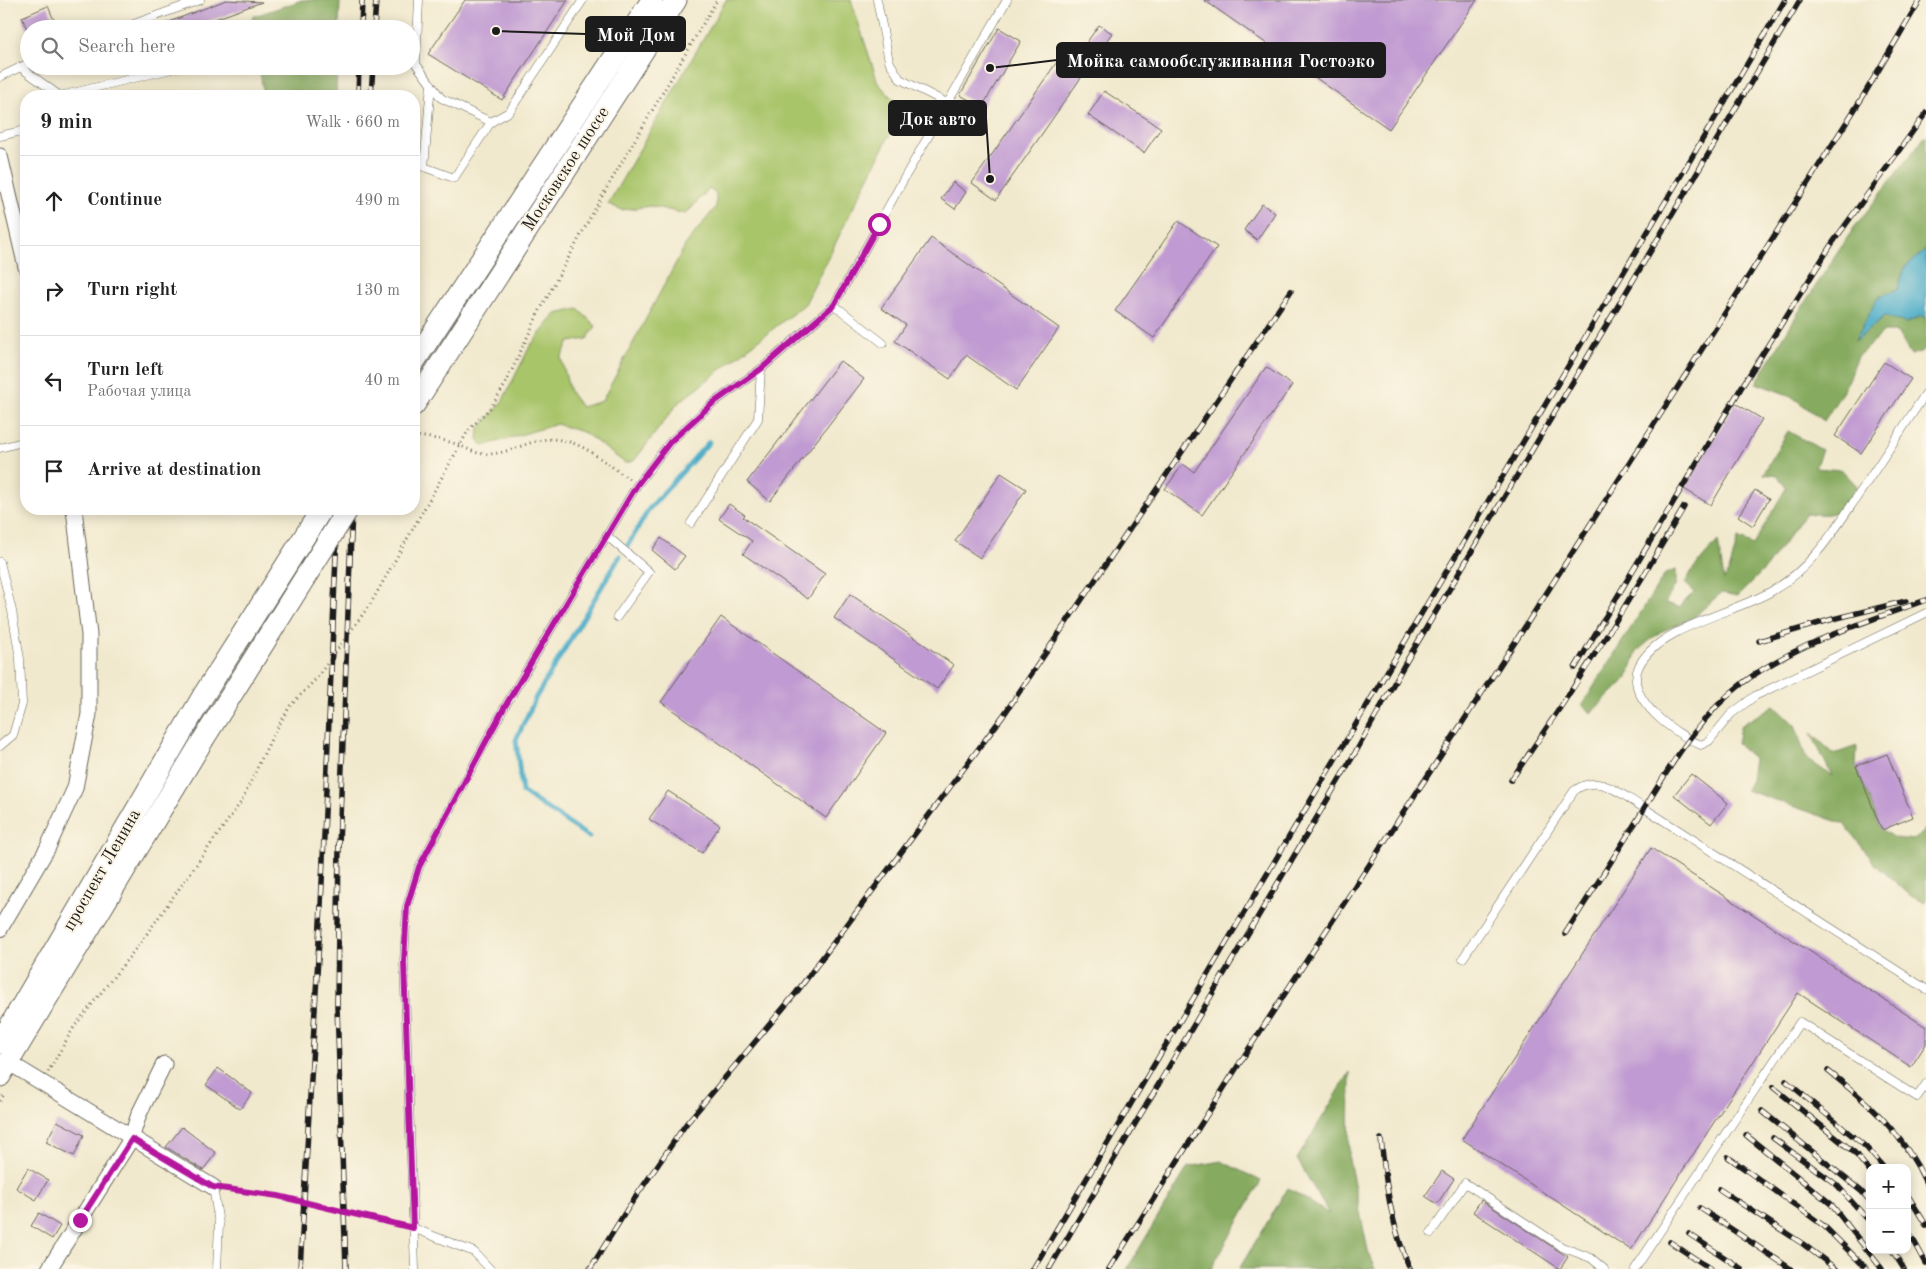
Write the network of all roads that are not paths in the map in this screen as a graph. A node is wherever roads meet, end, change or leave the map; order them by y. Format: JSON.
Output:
{"nodes":[{"id":1,"x":200,"y":0,"type":"edge"},
{"id":2,"x":419,"y":0,"type":"edge"},
{"id":3,"x":584,"y":0,"type":"edge"},
{"id":4,"x":652,"y":0,"type":"edge"},
{"id":5,"x":676,"y":0,"type":"edge"},
{"id":6,"x":877,"y":0,"type":"edge"},
{"id":7,"x":1007,"y":0,"type":"edge"},
{"id":8,"x":145,"y":20,"type":"edge"},
{"id":9,"x":418,"y":20,"type":"edge"},
{"id":10,"x":20,"y":67,"type":"edge"},
{"id":11,"x":420,"y":69,"type":"edge"},
{"id":12,"x":31,"y":75,"type":"edge"},
{"id":13,"x":147,"y":75,"type":"edge"},
{"id":14,"x":0,"y":77,"type":"edge"},
{"id":15,"x":431,"y":84,"type":"junction"},
{"id":16,"x":52,"y":90,"type":"edge"},
{"id":17,"x":85,"y":90,"type":"edge"},
{"id":18,"x":947,"y":103,"type":"junction"},
{"id":19,"x":491,"y":122,"type":"junction"},
{"id":20,"x":20,"y":131,"type":"edge"},
{"id":21,"x":0,"y":136,"type":"edge"},
{"id":22,"x":0,"y":156,"type":"edge"},
{"id":23,"x":20,"y":241,"type":"edge"},
{"id":24,"x":834,"y":305,"type":"junction"},
{"id":25,"x":883,"y":342,"type":"dead end"},
{"id":26,"x":420,"y":352,"type":"edge"},
{"id":27,"x":761,"y":369,"type":"junction"},
{"id":28,"x":1926,"y":393,"type":"edge"},
{"id":29,"x":420,"y":395,"type":"edge"},
{"id":30,"x":20,"y":443,"type":"edge"},
{"id":31,"x":0,"y":448,"type":"edge"},
{"id":32,"x":75,"y":515,"type":"edge"},
{"id":33,"x":318,"y":515,"type":"edge"},
{"id":34,"x":344,"y":515,"type":"edge"},
{"id":35,"x":691,"y":523,"type":"dead end"},
{"id":36,"x":607,"y":536,"type":"junction"},
{"id":37,"x":0,"y":562,"type":"edge"},
{"id":38,"x":1926,"y":613,"type":"edge"},
{"id":39,"x":617,"y":617,"type":"dead end"},
{"id":40,"x":0,"y":746,"type":"edge"},
{"id":41,"x":0,"y":929,"type":"edge"},
{"id":42,"x":1463,"y":958,"type":"dead end"},
{"id":43,"x":1926,"y":989,"type":"edge"},
{"id":44,"x":3,"y":1061,"type":"edge"},
{"id":45,"x":164,"y":1064,"type":"dead end"},
{"id":46,"x":1926,"y":1084,"type":"edge"},
{"id":47,"x":132,"y":1139,"type":"junction"},
{"id":48,"x":213,"y":1187,"type":"joint"},
{"id":49,"x":413,"y":1228,"type":"junction"},
{"id":50,"x":1431,"y":1233,"type":"dead end"},
{"id":51,"x":49,"y":1269,"type":"edge"},
{"id":52,"x":217,"y":1269,"type":"edge"},
{"id":53,"x":415,"y":1269,"type":"edge"},
{"id":54,"x":490,"y":1269,"type":"edge"},
{"id":55,"x":1604,"y":1269,"type":"edge"},
{"id":56,"x":1635,"y":1269,"type":"edge"}],
"edges":[{"from":1,"to":8,"type":"lane"},
{"from":2,"to":9,"type":"lane"},
{"from":3,"to":19,"type":"lane"},
{"from":4,"to":26,"type":"main road","name":"Московское шоссе"},
{"from":5,"to":29,"type":"main road","name":"Московское шоссе"},
{"from":6,"to":18,"type":"lane"},
{"from":7,"to":18,"type":"lane"},
{"from":10,"to":14,"type":"lane"},
{"from":11,"to":15,"type":"lane"},
{"from":12,"to":16,"type":"lane"},
{"from":13,"to":17,"type":"lane"},
{"from":15,"to":19,"type":"lane"},
{"from":15,"to":19,"type":"lane"},
{"from":18,"to":24,"type":"lane"},
{"from":20,"to":21,"type":"lane"},
{"from":22,"to":23,"type":"street"},
{"from":24,"to":25,"type":"lane"},
{"from":24,"to":27,"type":"lane"},
{"from":27,"to":35,"type":"lane"},
{"from":27,"to":36,"type":"lane"},
{"from":28,"to":38,"type":"lane"},
{"from":30,"to":31,"type":"lane"},
{"from":32,"to":41,"type":"street"},
{"from":33,"to":44,"type":"main road","name":"проспект Ленина"},
{"from":34,"to":44,"type":"main road","name":"проспект Ленина","bridge":true},
{"from":36,"to":39,"type":"lane"},
{"from":36,"to":49,"type":"lane"},
{"from":37,"to":40,"type":"lane"},
{"from":42,"to":43,"type":"lane"},
{"from":44,"to":47,"type":"street"},
{"from":45,"to":47,"type":"street"},
{"from":46,"to":56,"type":"lane"},
{"from":47,"to":48,"type":"street"},
{"from":47,"to":51,"type":"street"},
{"from":48,"to":52,"type":"lane"},
{"from":49,"to":53,"type":"lane"},
{"from":49,"to":54,"type":"lane"},
{"from":50,"to":55,"type":"lane"}]}
